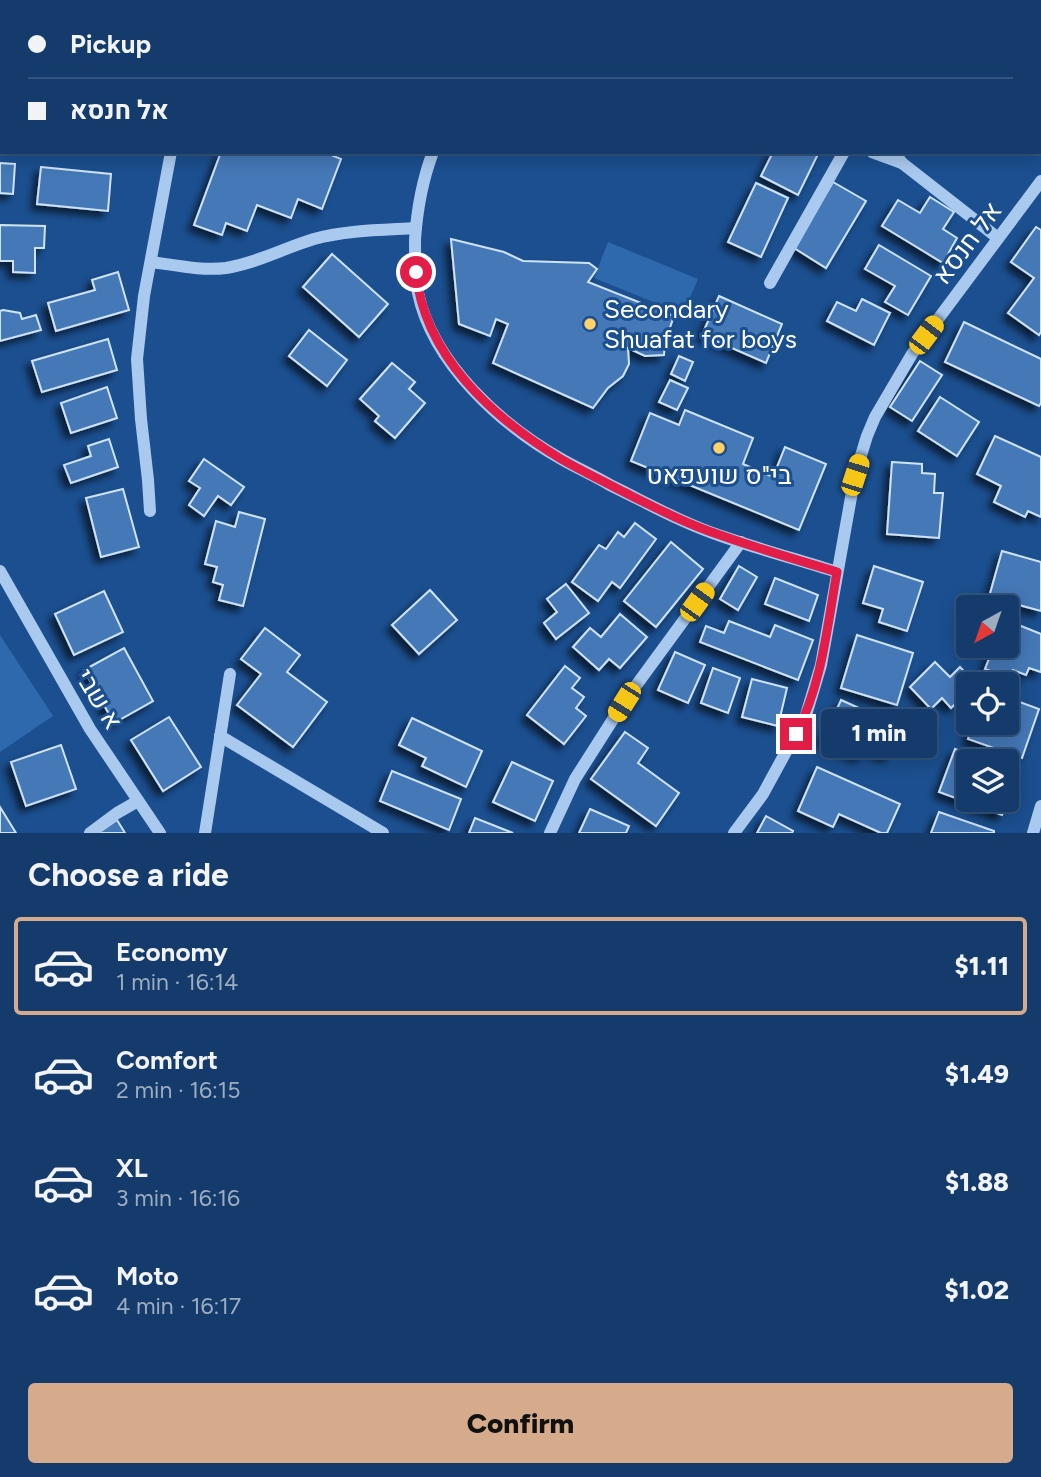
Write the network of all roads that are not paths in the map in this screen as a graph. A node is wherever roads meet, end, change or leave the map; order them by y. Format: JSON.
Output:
{"nodes":[{"id":1,"x":171,"y":154,"type":"edge"},
{"id":2,"x":432,"y":154,"type":"edge"},
{"id":3,"x":843,"y":154,"type":"edge"},
{"id":4,"x":881,"y":154,"type":"edge"},
{"id":5,"x":898,"y":158,"type":"edge"},
{"id":6,"x":1041,"y":181,"type":"edge"},
{"id":7,"x":416,"y":228,"type":"junction"},
{"id":8,"x":998,"y":239,"type":"junction"},
{"id":9,"x":151,"y":262,"type":"junction"},
{"id":10,"x":770,"y":284,"type":"dead end"},
{"id":11,"x":150,"y":511,"type":"dead end"},
{"id":12,"x":741,"y":542,"type":"junction"},
{"id":13,"x":0,"y":571,"type":"edge"},
{"id":14,"x":837,"y":572,"type":"junction"},
{"id":15,"x":230,"y":674,"type":"dead end"},
{"id":16,"x":220,"y":736,"type":"junction"},
{"id":17,"x":138,"y":801,"type":"junction"},
{"id":18,"x":1041,"y":806,"type":"edge"},
{"id":19,"x":90,"y":833,"type":"edge"},
{"id":20,"x":160,"y":833,"type":"edge"},
{"id":21,"x":205,"y":833,"type":"edge"},
{"id":22,"x":383,"y":833,"type":"edge"},
{"id":23,"x":550,"y":833,"type":"edge"},
{"id":24,"x":734,"y":833,"type":"edge"},
{"id":25,"x":1033,"y":833,"type":"edge"}],
"edges":[{"from":1,"to":9,"type":"street"},
{"from":2,"to":7,"type":"street"},
{"from":3,"to":10,"type":"street"},
{"from":4,"to":5,"type":"street"},
{"from":5,"to":8,"type":"street"},
{"from":6,"to":8,"type":"street","name":"אל חנסא"},
{"from":7,"to":9,"type":"street"},
{"from":7,"to":12,"type":"street"},
{"from":8,"to":14,"type":"street","name":"אל חנסא"},
{"from":9,"to":11,"type":"street"},
{"from":12,"to":14,"type":"street"},
{"from":12,"to":23,"type":"street"},
{"from":13,"to":17,"type":"street","name":"א שבי"},
{"from":14,"to":24,"type":"street","name":"אל חנסא"},
{"from":15,"to":16,"type":"street"},
{"from":16,"to":21,"type":"street"},
{"from":16,"to":22,"type":"street"},
{"from":17,"to":19,"type":"street"},
{"from":17,"to":20,"type":"street","name":"א שבי"},
{"from":18,"to":25,"type":"street"}]}
